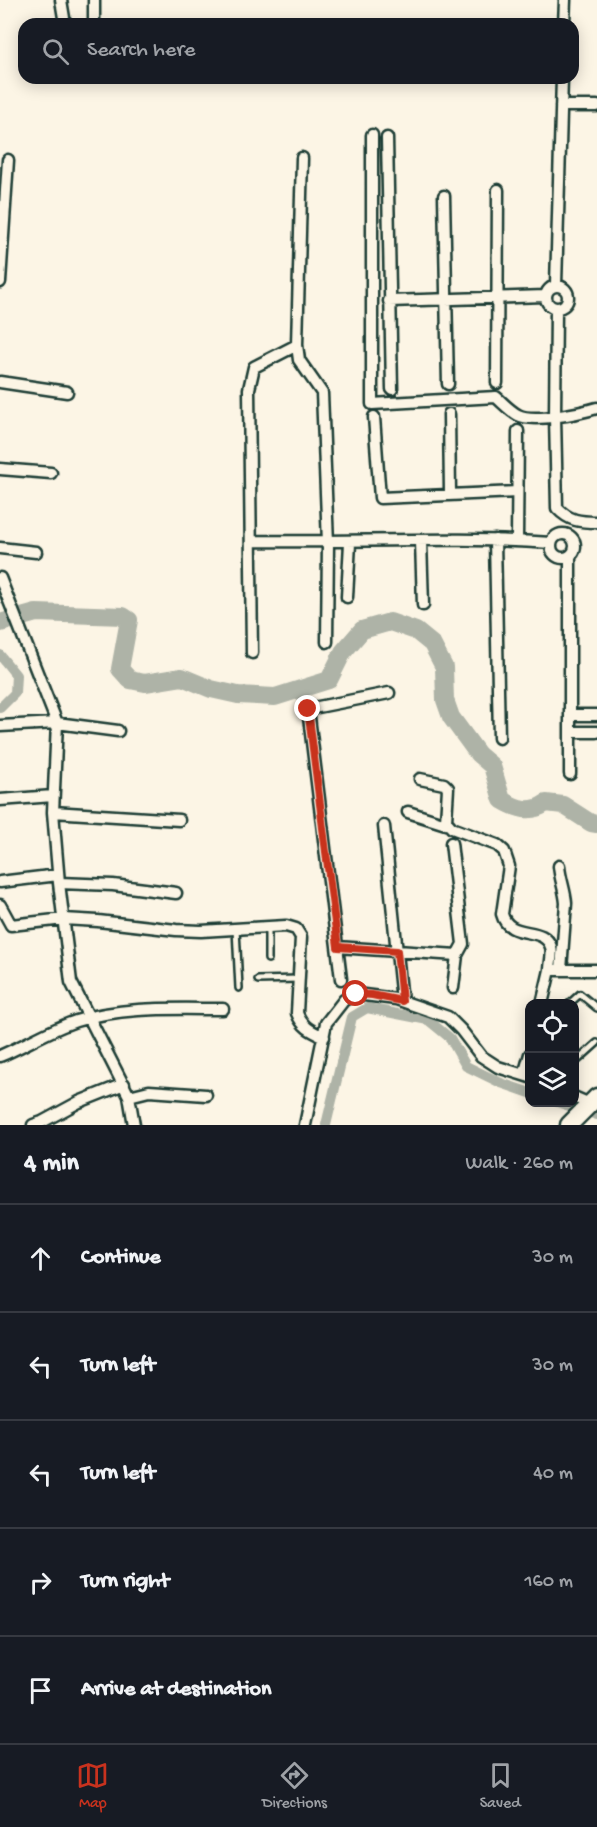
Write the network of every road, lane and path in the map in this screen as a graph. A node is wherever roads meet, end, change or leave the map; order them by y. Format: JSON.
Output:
{"nodes":[{"id":1,"x":61,"y":0,"type":"edge"},
{"id":2,"x":94,"y":0,"type":"edge"},
{"id":3,"x":565,"y":0,"type":"edge"},
{"id":4,"x":64,"y":18,"type":"edge"},
{"id":5,"x":94,"y":18,"type":"edge"},
{"id":6,"x":564,"y":18,"type":"edge"},
{"id":7,"x":562,"y":84,"type":"edge"},
{"id":8,"x":561,"y":106,"type":"junction"},
{"id":9,"x":597,"y":106,"type":"edge"},
{"id":10,"x":372,"y":135,"type":"dead end"},
{"id":11,"x":387,"y":138,"type":"dead end"},
{"id":12,"x":302,"y":158,"type":"dead end"},
{"id":13,"x":8,"y":160,"type":"dead end"},
{"id":14,"x":498,"y":190,"type":"dead end"},
{"id":15,"x":444,"y":196,"type":"dead end"},
{"id":16,"x":0,"y":282,"type":"edge"},
{"id":17,"x":556,"y":285,"type":"junction"},
{"id":18,"x":546,"y":296,"type":"junction"},
{"id":19,"x":497,"y":297,"type":"junction"},
{"id":20,"x":446,"y":299,"type":"junction"},
{"id":21,"x":389,"y":301,"type":"junction"},
{"id":22,"x":556,"y":308,"type":"junction"},
{"id":23,"x":297,"y":345,"type":"junction"},
{"id":24,"x":0,"y":382,"type":"edge"},
{"id":25,"x":497,"y":383,"type":"dead end"},
{"id":26,"x":447,"y":384,"type":"dead end"},
{"id":27,"x":392,"y":389,"type":"dead end"},
{"id":28,"x":67,"y":392,"type":"dead end"},
{"id":29,"x":597,"y":408,"type":"edge"},
{"id":30,"x":449,"y":414,"type":"dead end"},
{"id":31,"x":555,"y":416,"type":"junction"},
{"id":32,"x":374,"y":417,"type":"dead end"},
{"id":33,"x":518,"y":430,"type":"dead end"},
{"id":34,"x":0,"y":468,"type":"edge"},
{"id":35,"x":51,"y":473,"type":"dead end"},
{"id":36,"x":517,"y":492,"type":"junction"},
{"id":37,"x":450,"y":494,"type":"junction"},
{"id":38,"x":597,"y":522,"type":"edge"},
{"id":39,"x":495,"y":540,"type":"junction"},
{"id":40,"x":251,"y":541,"type":"junction"},
{"id":41,"x":421,"y":541,"type":"junction"},
{"id":42,"x":517,"y":541,"type":"junction"},
{"id":43,"x":328,"y":543,"type":"junction"},
{"id":44,"x":350,"y":543,"type":"junction"},
{"id":45,"x":551,"y":543,"type":"junction"},
{"id":46,"x":0,"y":548,"type":"edge"},
{"id":47,"x":36,"y":552,"type":"dead end"},
{"id":48,"x":570,"y":556,"type":"junction"},
{"id":49,"x":0,"y":578,"type":"edge"},
{"id":50,"x":347,"y":597,"type":"dead end"},
{"id":51,"x":423,"y":605,"type":"dead end"},
{"id":52,"x":327,"y":642,"type":"dead end"},
{"id":53,"x":252,"y":653,"type":"dead end"},
{"id":54,"x":389,"y":693,"type":"dead end"},
{"id":55,"x":571,"y":715,"type":"junction"},
{"id":56,"x":597,"y":715,"type":"edge"},
{"id":57,"x":57,"y":723,"type":"junction"},
{"id":58,"x":0,"y":726,"type":"edge"},
{"id":59,"x":118,"y":731,"type":"dead end"},
{"id":60,"x":571,"y":732,"type":"junction"},
{"id":61,"x":597,"y":732,"type":"edge"},
{"id":62,"x":499,"y":738,"type":"dead end"},
{"id":63,"x":570,"y":774,"type":"dead end"},
{"id":64,"x":420,"y":779,"type":"dead end"},
{"id":65,"x":53,"y":796,"type":"junction"},
{"id":66,"x":0,"y":800,"type":"edge"},
{"id":67,"x":53,"y":812,"type":"junction"},
{"id":68,"x":408,"y":812,"type":"dead end"},
{"id":69,"x":180,"y":820,"type":"dead end"},
{"id":70,"x":384,"y":825,"type":"dead end"},
{"id":71,"x":449,"y":825,"type":"junction"},
{"id":72,"x":451,"y":843,"type":"dead end"},
{"id":73,"x":560,"y":866,"type":"dead end"},
{"id":74,"x":58,"y":879,"type":"junction"},
{"id":75,"x":0,"y":882,"type":"edge"},
{"id":76,"x":176,"y":892,"type":"dead end"},
{"id":77,"x":0,"y":905,"type":"edge"},
{"id":78,"x":64,"y":919,"type":"junction"},
{"id":79,"x":5,"y":926,"type":"edge"},
{"id":80,"x":268,"y":926,"type":"junction"},
{"id":81,"x":236,"y":929,"type":"junction"},
{"id":82,"x":338,"y":947,"type":"junction"},
{"id":83,"x":397,"y":951,"type":"junction"},
{"id":84,"x":457,"y":955,"type":"junction"},
{"id":85,"x":268,"y":958,"type":"dead end"},
{"id":86,"x":556,"y":970,"type":"junction"},
{"id":87,"x":597,"y":970,"type":"edge"},
{"id":88,"x":298,"y":979,"type":"junction"},
{"id":89,"x":341,"y":979,"type":"dead end"},
{"id":90,"x":258,"y":981,"type":"dead end"},
{"id":91,"x":239,"y":988,"type":"dead end"},
{"id":92,"x":453,"y":988,"type":"dead end"},
{"id":93,"x":544,"y":999,"type":"edge"},
{"id":94,"x":574,"y":999,"type":"edge"},
{"id":95,"x":402,"y":1001,"type":"junction"},
{"id":96,"x":597,"y":1008,"type":"edge"},
{"id":97,"x":223,"y":1009,"type":"dead end"},
{"id":98,"x":90,"y":1018,"type":"junction"},
{"id":99,"x":324,"y":1037,"type":"junction"},
{"id":100,"x":597,"y":1043,"type":"edge"},
{"id":101,"x":0,"y":1056,"type":"edge"},
{"id":102,"x":579,"y":1059,"type":"edge"},
{"id":103,"x":525,"y":1075,"type":"edge"},
{"id":104,"x":123,"y":1084,"type":"junction"},
{"id":105,"x":129,"y":1095,"type":"junction"},
{"id":106,"x":206,"y":1095,"type":"dead end"},
{"id":107,"x":33,"y":1125,"type":"edge"},
{"id":108,"x":134,"y":1125,"type":"edge"},
{"id":109,"x":305,"y":1125,"type":"edge"}],
"edges":[{"from":1,"to":4,"type":"street"},
{"from":2,"to":5,"type":"street"},
{"from":3,"to":6,"type":"street"},
{"from":7,"to":8,"type":"street"},
{"from":8,"to":9,"type":"street"},
{"from":8,"to":17,"type":"street"},
{"from":10,"to":31,"type":"street"},
{"from":11,"to":21,"type":"street"},
{"from":12,"to":23,"type":"street"},
{"from":13,"to":16,"type":"street"},
{"from":14,"to":19,"type":"street"},
{"from":15,"to":20,"type":"street"},
{"from":17,"to":18,"type":"street"},
{"from":17,"to":22,"type":"street"},
{"from":18,"to":19,"type":"street"},
{"from":18,"to":22,"type":"street"},
{"from":19,"to":20,"type":"street"},
{"from":19,"to":25,"type":"street"},
{"from":20,"to":21,"type":"street"},
{"from":20,"to":26,"type":"street"},
{"from":21,"to":27,"type":"street"},
{"from":22,"to":31,"type":"street"},
{"from":23,"to":40,"type":"street"},
{"from":23,"to":43,"type":"street"},
{"from":24,"to":28,"type":"street"},
{"from":29,"to":31,"type":"street"},
{"from":30,"to":37,"type":"street"},
{"from":31,"to":38,"type":"street"},
{"from":32,"to":37,"type":"street"},
{"from":33,"to":36,"type":"street"},
{"from":34,"to":35,"type":"street"},
{"from":36,"to":37,"type":"street"},
{"from":36,"to":42,"type":"street"},
{"from":39,"to":41,"type":"street"},
{"from":39,"to":42,"type":"street"},
{"from":39,"to":62,"type":"street"},
{"from":40,"to":43,"type":"street"},
{"from":40,"to":53,"type":"street"},
{"from":41,"to":44,"type":"street"},
{"from":41,"to":51,"type":"street"},
{"from":42,"to":45,"type":"street"},
{"from":43,"to":44,"type":"street"},
{"from":43,"to":52,"type":"street"},
{"from":44,"to":50,"type":"street"},
{"from":45,"to":48,"type":"street"},
{"from":45,"to":48,"type":"street"},
{"from":46,"to":47,"type":"street"},
{"from":48,"to":55,"type":"street"},
{"from":49,"to":57,"type":"street"},
{"from":54,"to":82,"type":"street"},
{"from":55,"to":56,"type":"street"},
{"from":55,"to":60,"type":"street"},
{"from":57,"to":58,"type":"street"},
{"from":57,"to":59,"type":"street"},
{"from":57,"to":65,"type":"street"},
{"from":60,"to":61,"type":"street"},
{"from":60,"to":63,"type":"street"},
{"from":64,"to":71,"type":"street"},
{"from":65,"to":66,"type":"street"},
{"from":65,"to":67,"type":"street"},
{"from":67,"to":69,"type":"street"},
{"from":67,"to":74,"type":"street"},
{"from":68,"to":71,"type":"street"},
{"from":70,"to":83,"type":"street"},
{"from":71,"to":86,"type":"street"},
{"from":72,"to":84,"type":"street"},
{"from":73,"to":86,"type":"street"},
{"from":74,"to":75,"type":"street"},
{"from":74,"to":76,"type":"street"},
{"from":74,"to":78,"type":"street"},
{"from":77,"to":79,"type":"street"},
{"from":78,"to":79,"type":"street"},
{"from":78,"to":81,"type":"street"},
{"from":78,"to":98,"type":"street"},
{"from":80,"to":81,"type":"street"},
{"from":80,"to":85,"type":"lane"},
{"from":80,"to":88,"type":"street"},
{"from":81,"to":91,"type":"lane"},
{"from":82,"to":83,"type":"street"},
{"from":82,"to":89,"type":"street"},
{"from":83,"to":84,"type":"street"},
{"from":83,"to":95,"type":"street"},
{"from":84,"to":92,"type":"street"},
{"from":86,"to":87,"type":"street"},
{"from":86,"to":93,"type":"street"},
{"from":88,"to":90,"type":"lane"},
{"from":88,"to":99,"type":"street"},
{"from":94,"to":96,"type":"lane"},
{"from":95,"to":99,"type":"street"},
{"from":95,"to":103,"type":"street"},
{"from":97,"to":98,"type":"street"},
{"from":98,"to":101,"type":"street"},
{"from":98,"to":104,"type":"street"},
{"from":99,"to":109,"type":"street"},
{"from":100,"to":102,"type":"lane"},
{"from":104,"to":105,"type":"street"},
{"from":104,"to":107,"type":"street"},
{"from":105,"to":106,"type":"street"},
{"from":105,"to":108,"type":"street"}]}
